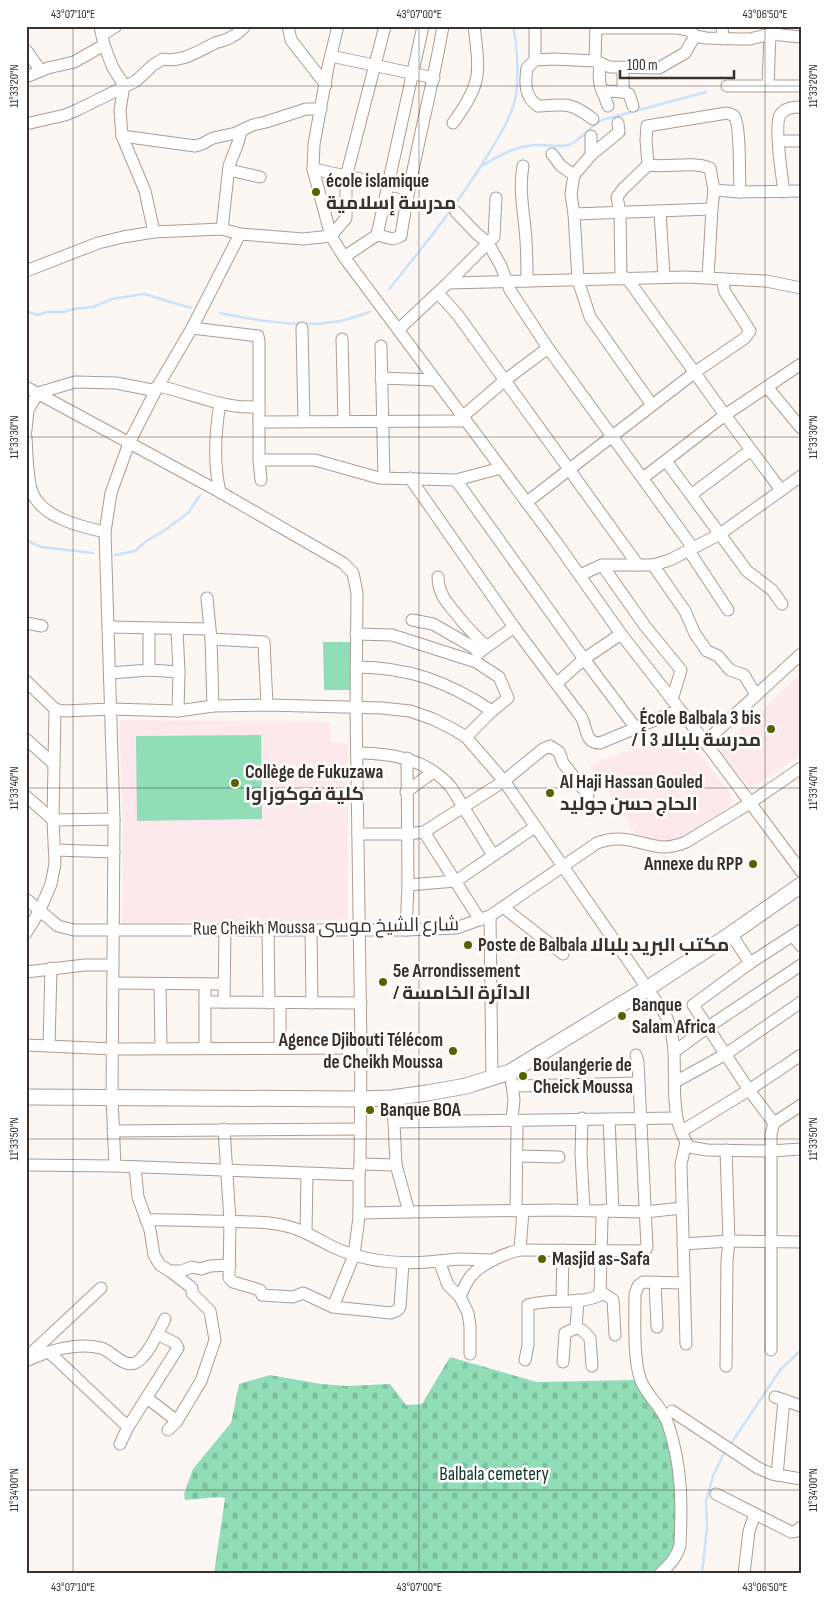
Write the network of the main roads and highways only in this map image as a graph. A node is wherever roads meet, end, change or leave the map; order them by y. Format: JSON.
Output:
{"nodes":[{"id":1,"x":801,"y":885,"type":"edge"},
{"id":2,"x":26,"y":1097,"type":"edge"}],
"edges":[{"from":1,"to":2,"type":"main road"}]}
